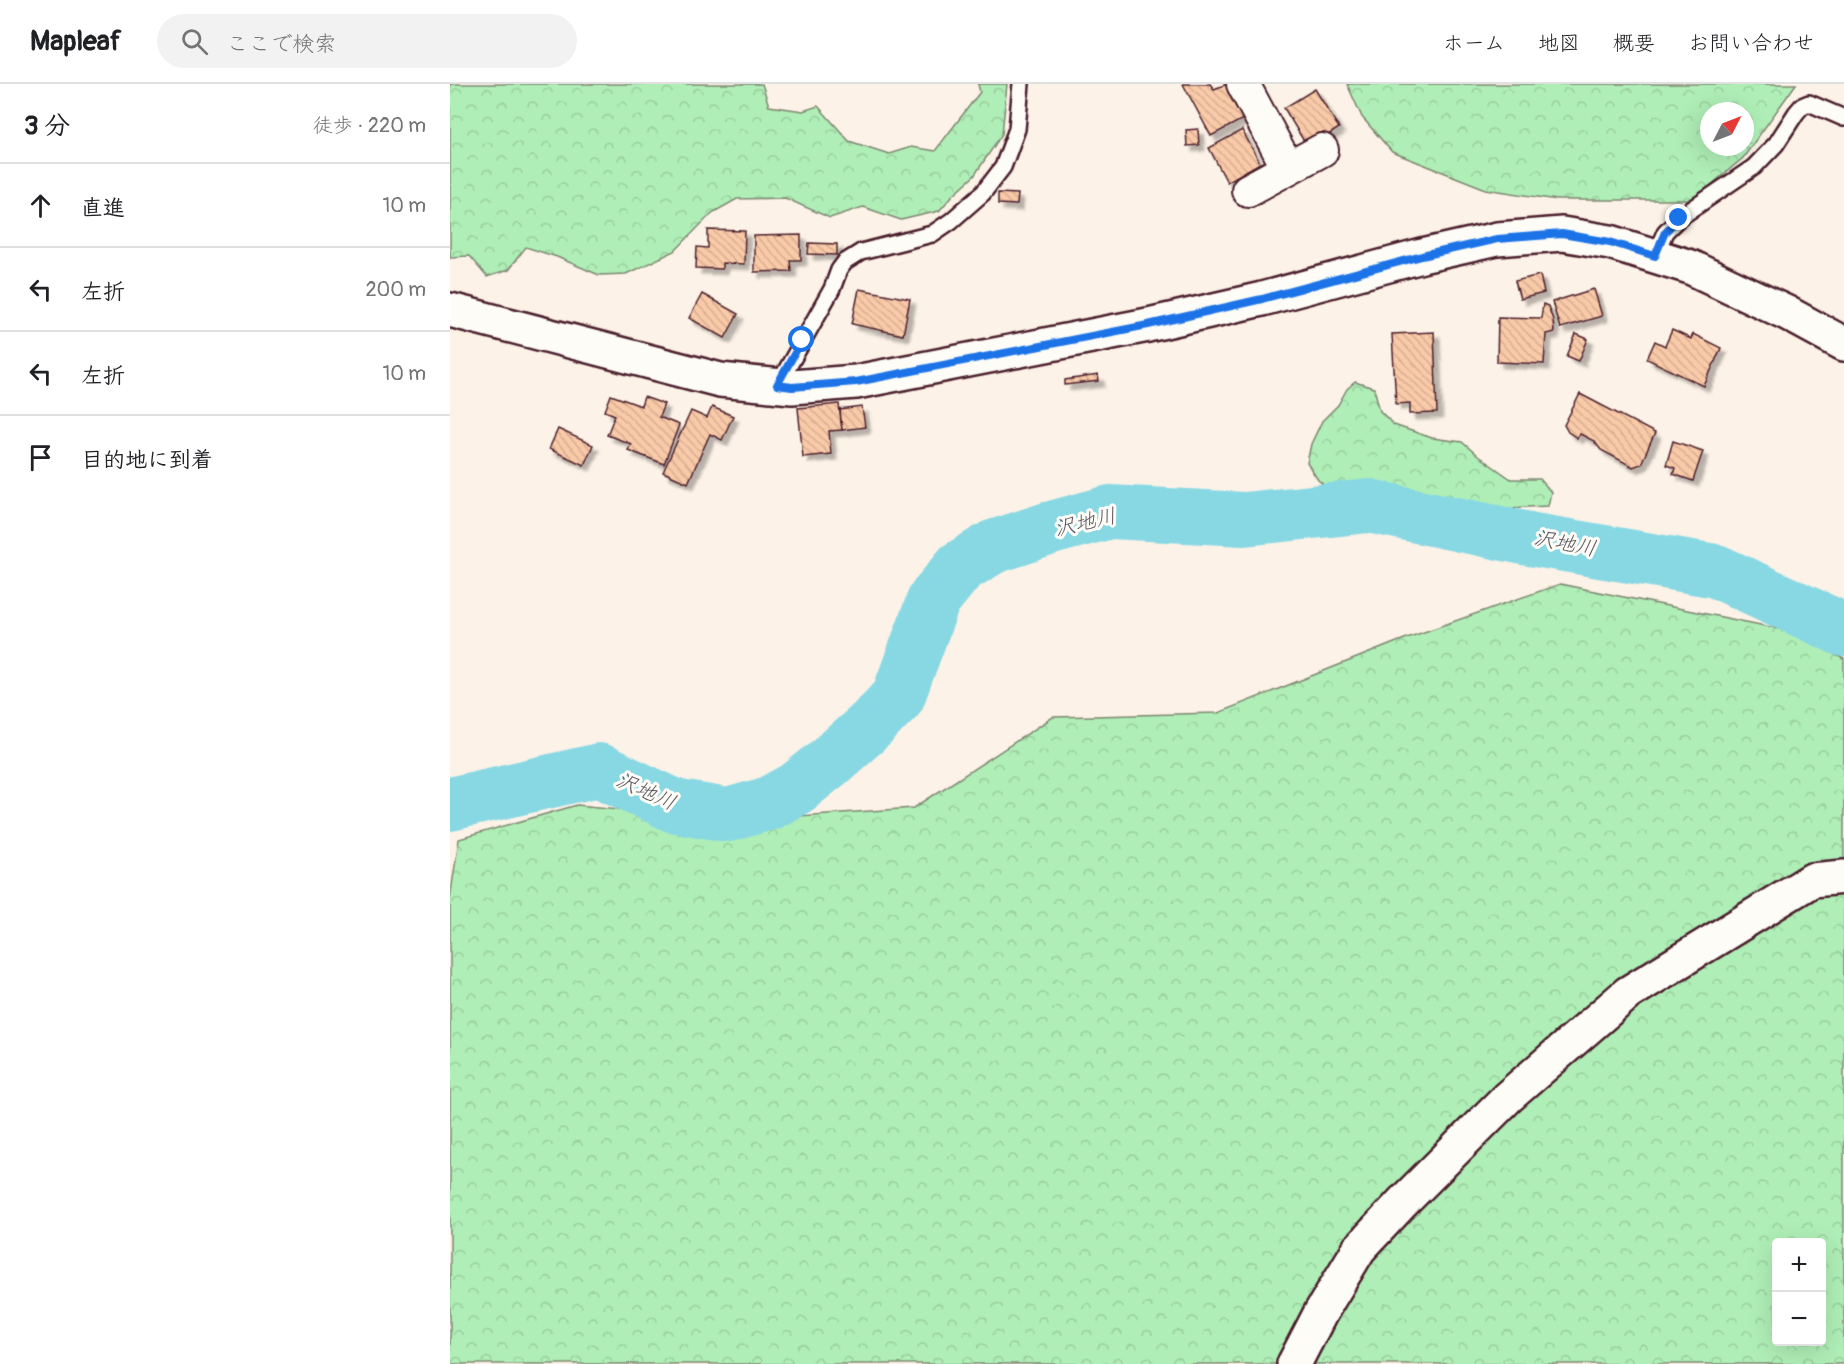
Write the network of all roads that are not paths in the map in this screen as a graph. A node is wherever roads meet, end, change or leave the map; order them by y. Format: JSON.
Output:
{"nodes":[{"id":1,"x":1021,"y":84,"type":"edge"},
{"id":2,"x":1243,"y":84,"type":"edge"},
{"id":3,"x":1844,"y":118,"type":"edge"},
{"id":4,"x":1322,"y":150,"type":"dead end"},
{"id":5,"x":1288,"y":168,"type":"junction"},
{"id":6,"x":1248,"y":190,"type":"dead end"},
{"id":7,"x":1655,"y":256,"type":"junction"},
{"id":8,"x":450,"y":310,"type":"edge"},
{"id":9,"x":1844,"y":344,"type":"edge"},
{"id":10,"x":777,"y":385,"type":"junction"},
{"id":11,"x":1844,"y":877,"type":"edge"},
{"id":12,"x":1294,"y":1364,"type":"edge"}],
"edges":[{"from":1,"to":10,"type":"lane"},
{"from":2,"to":5,"type":"street"},
{"from":3,"to":7,"type":"lane"},
{"from":4,"to":5,"type":"street"},
{"from":5,"to":6,"type":"street"},
{"from":7,"to":9,"type":"street"},
{"from":7,"to":10,"type":"street"},
{"from":8,"to":10,"type":"street"},
{"from":11,"to":12,"type":"street"}]}
